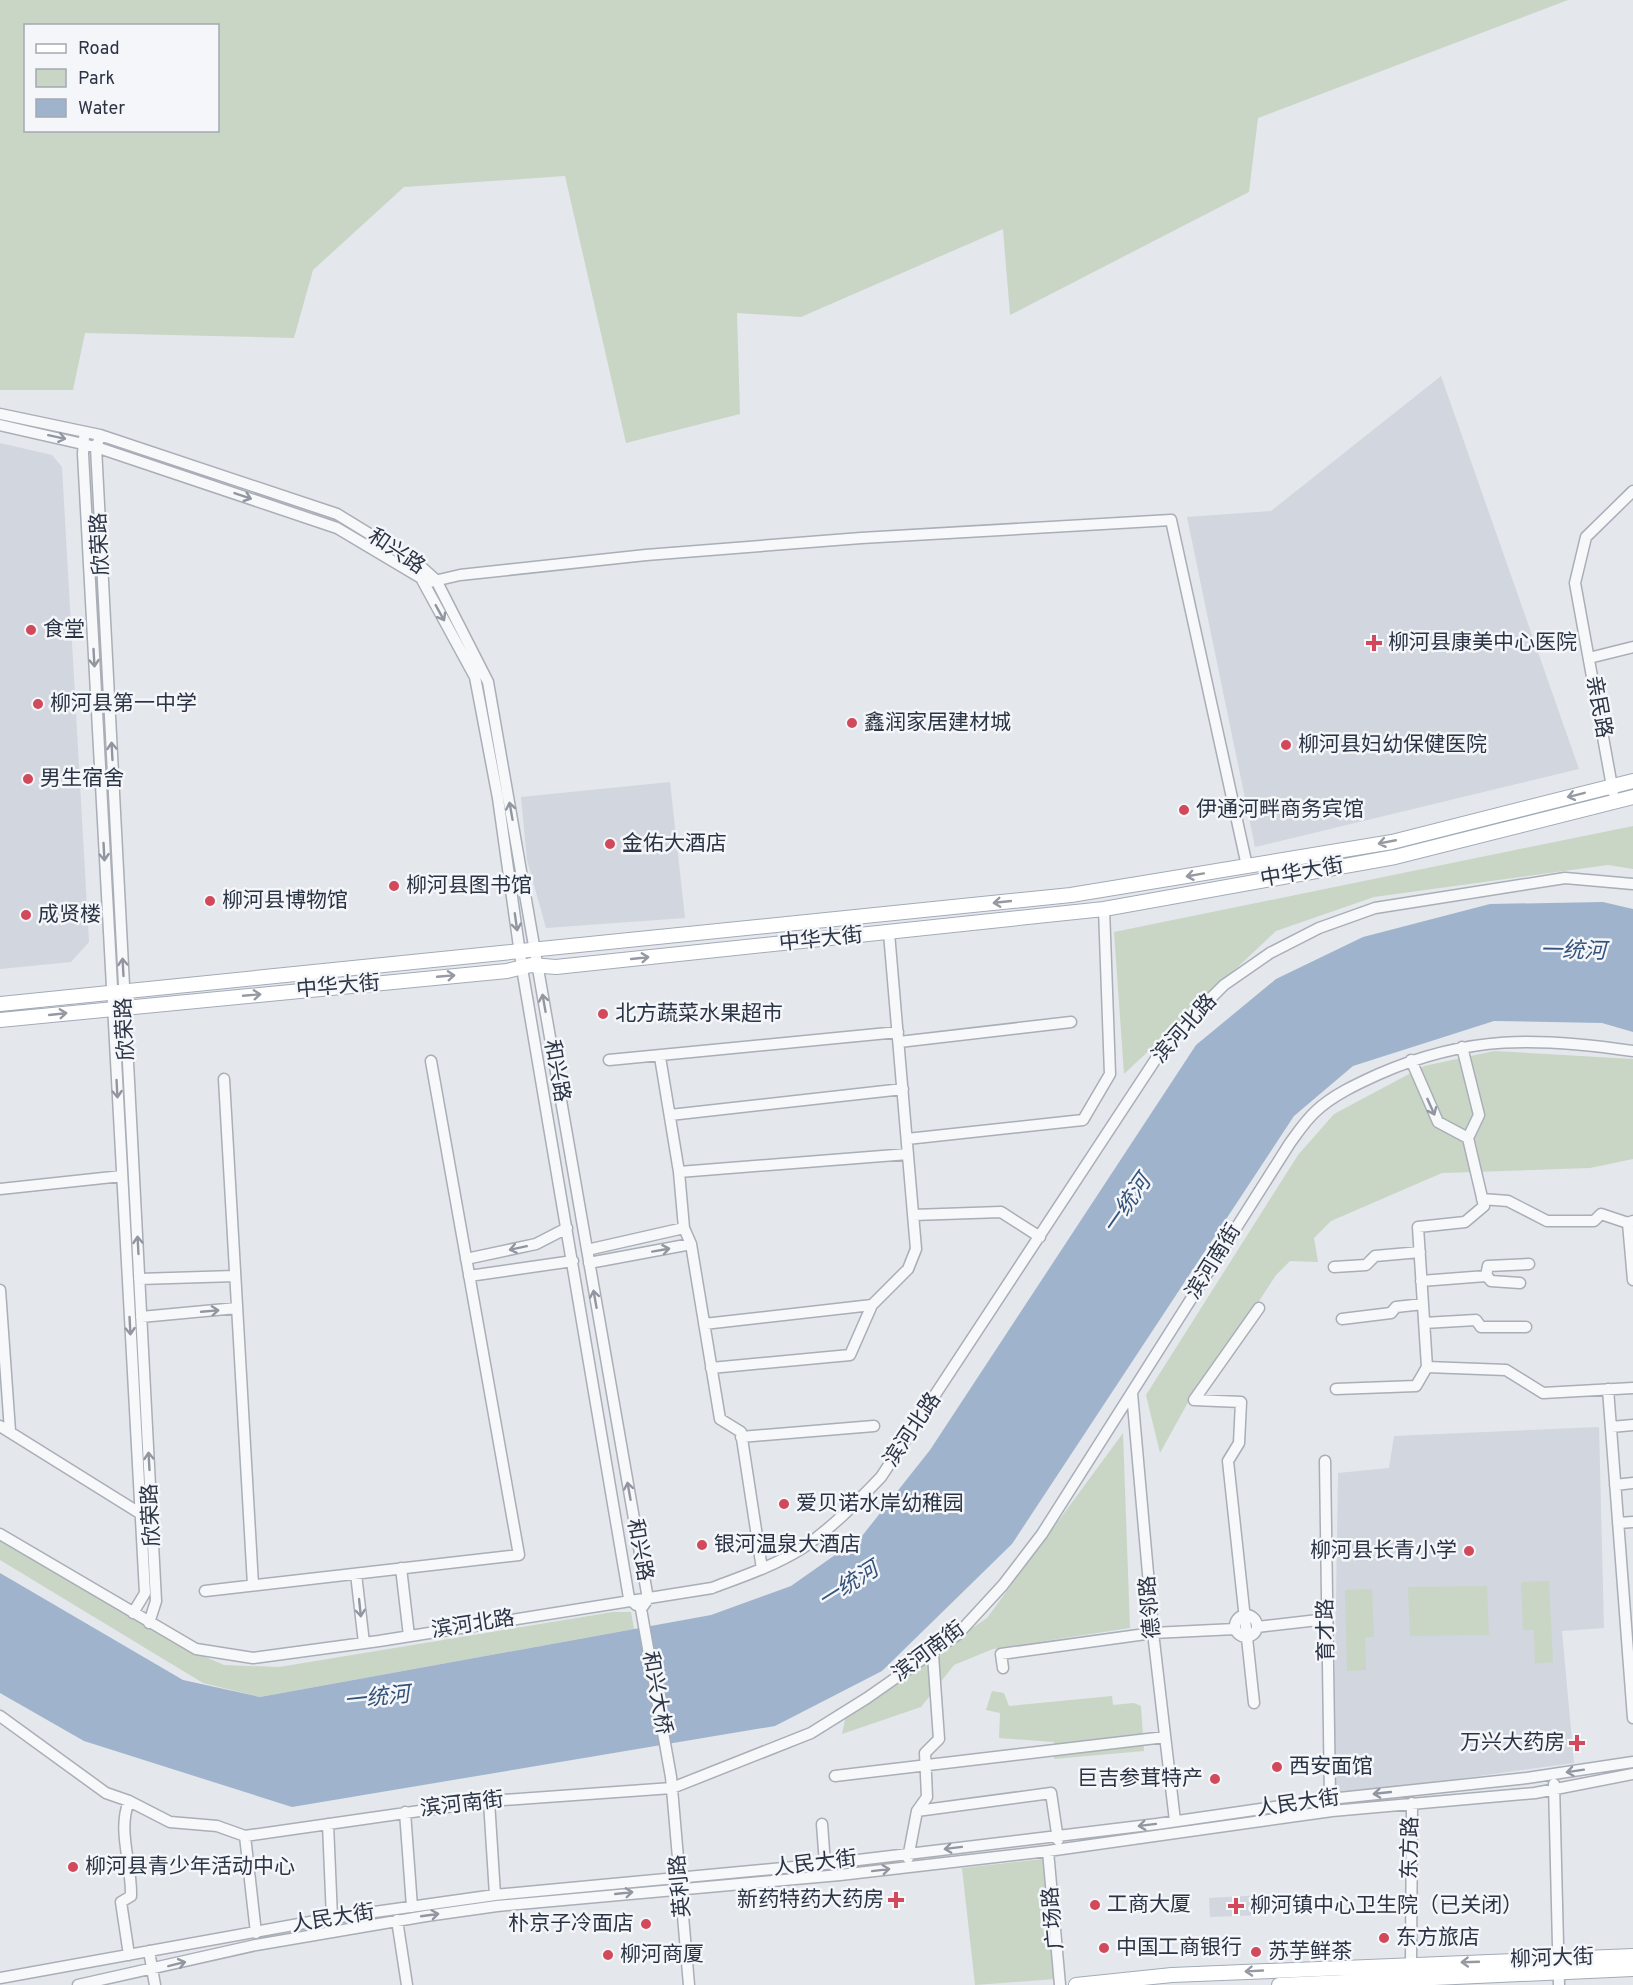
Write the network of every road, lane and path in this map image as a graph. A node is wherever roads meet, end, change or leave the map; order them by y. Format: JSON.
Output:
{"nodes":[{"id":1,"x":0,"y":414,"type":"edge"},
{"id":2,"x":0,"y":425,"type":"edge"},
{"id":3,"x":100,"y":435,"type":"junction"},
{"id":4,"x":84,"y":438,"type":"junction"},
{"id":5,"x":96,"y":447,"type":"junction"},
{"id":6,"x":1633,"y":491,"type":"edge"},
{"id":7,"x":436,"y":580,"type":"junction"},
{"id":8,"x":423,"y":583,"type":"junction"},
{"id":9,"x":1633,"y":647,"type":"edge"},
{"id":10,"x":1588,"y":658,"type":"junction"},
{"id":11,"x":1633,"y":781,"type":"edge"},
{"id":12,"x":1612,"y":786,"type":"junction"},
{"id":13,"x":1633,"y":797,"type":"edge"},
{"id":14,"x":1615,"y":801,"type":"junction"},
{"id":15,"x":1247,"y":866,"type":"junction"},
{"id":16,"x":1633,"y":884,"type":"edge"},
{"id":17,"x":1104,"y":909,"type":"junction"},
{"id":18,"x":889,"y":933,"type":"junction"},
{"id":19,"x":528,"y":950,"type":"junction"},
{"id":20,"x":538,"y":965,"type":"junction"},
{"id":21,"x":522,"y":968,"type":"junction"},
{"id":22,"x":118,"y":992,"type":"junction"},
{"id":23,"x":0,"y":1004,"type":"edge"},
{"id":24,"x":119,"y":1007,"type":"junction"},
{"id":25,"x":0,"y":1020,"type":"edge"},
{"id":26,"x":1071,"y":1022,"type":"dead end"},
{"id":27,"x":899,"y":1037,"type":"junction"},
{"id":28,"x":1462,"y":1047,"type":"junction"},
{"id":29,"x":1633,"y":1051,"type":"edge"},
{"id":30,"x":660,"y":1057,"type":"junction"},
{"id":31,"x":431,"y":1060,"type":"dead end"},
{"id":32,"x":609,"y":1060,"type":"dead end"},
{"id":33,"x":1411,"y":1060,"type":"junction"},
{"id":34,"x":224,"y":1079,"type":"dead end"},
{"id":35,"x":903,"y":1089,"type":"junction"},
{"id":36,"x":670,"y":1115,"type":"junction"},
{"id":37,"x":1468,"y":1138,"type":"junction"},
{"id":38,"x":907,"y":1139,"type":"junction"},
{"id":39,"x":908,"y":1154,"type":"junction"},
{"id":40,"x":679,"y":1172,"type":"junction"},
{"id":41,"x":122,"y":1176,"type":"junction"},
{"id":42,"x":0,"y":1189,"type":"edge"},
{"id":43,"x":1482,"y":1199,"type":"junction"},
{"id":44,"x":913,"y":1215,"type":"junction"},
{"id":45,"x":1631,"y":1222,"type":"edge"},
{"id":46,"x":567,"y":1228,"type":"junction"},
{"id":47,"x":684,"y":1228,"type":"junction"},
{"id":48,"x":1040,"y":1237,"type":"junction"},
{"id":49,"x":691,"y":1244,"type":"junction"},
{"id":50,"x":1632,"y":1245,"type":"edge"},
{"id":51,"x":587,"y":1250,"type":"junction"},
{"id":52,"x":1420,"y":1252,"type":"junction"},
{"id":53,"x":466,"y":1259,"type":"junction"},
{"id":54,"x":573,"y":1261,"type":"junction"},
{"id":55,"x":589,"y":1263,"type":"junction"},
{"id":56,"x":1528,"y":1264,"type":"dead end"},
{"id":57,"x":1334,"y":1267,"type":"dead end"},
{"id":58,"x":1486,"y":1275,"type":"junction"},
{"id":59,"x":235,"y":1276,"type":"junction"},
{"id":60,"x":470,"y":1276,"type":"junction"},
{"id":61,"x":139,"y":1279,"type":"junction"},
{"id":62,"x":1633,"y":1280,"type":"edge"},
{"id":63,"x":1421,"y":1281,"type":"junction"},
{"id":64,"x":1520,"y":1283,"type":"dead end"},
{"id":65,"x":0,"y":1290,"type":"edge"},
{"id":66,"x":1423,"y":1304,"type":"junction"},
{"id":67,"x":872,"y":1305,"type":"junction"},
{"id":68,"x":237,"y":1308,"type":"junction"},
{"id":69,"x":1259,"y":1308,"type":"dead end"},
{"id":70,"x":1,"y":1311,"type":"edge"},
{"id":71,"x":141,"y":1317,"type":"junction"},
{"id":72,"x":1342,"y":1319,"type":"dead end"},
{"id":73,"x":1424,"y":1323,"type":"junction"},
{"id":74,"x":704,"y":1324,"type":"junction"},
{"id":75,"x":1526,"y":1327,"type":"dead end"},
{"id":76,"x":1427,"y":1367,"type":"junction"},
{"id":77,"x":711,"y":1368,"type":"junction"},
{"id":78,"x":1633,"y":1388,"type":"edge"},
{"id":79,"x":1336,"y":1389,"type":"dead end"},
{"id":80,"x":1608,"y":1389,"type":"junction"},
{"id":81,"x":1131,"y":1393,"type":"junction"},
{"id":82,"x":1633,"y":1425,"type":"edge"},
{"id":83,"x":874,"y":1426,"type":"dead end"},
{"id":84,"x":1611,"y":1427,"type":"junction"},
{"id":85,"x":5,"y":1429,"type":"edge"},
{"id":86,"x":741,"y":1437,"type":"junction"},
{"id":87,"x":1325,"y":1461,"type":"dead end"},
{"id":88,"x":1633,"y":1483,"type":"edge"},
{"id":89,"x":1615,"y":1485,"type":"junction"},
{"id":90,"x":141,"y":1514,"type":"junction"},
{"id":91,"x":1633,"y":1522,"type":"edge"},
{"id":92,"x":1618,"y":1523,"type":"junction"},
{"id":93,"x":0,"y":1534,"type":"edge"},
{"id":94,"x":400,"y":1568,"type":"junction"},
{"id":95,"x":762,"y":1569,"type":"junction"},
{"id":96,"x":356,"y":1574,"type":"junction"},
{"id":97,"x":253,"y":1585,"type":"junction"},
{"id":98,"x":205,"y":1592,"type":"dead end"},
{"id":99,"x":1628,"y":1592,"type":"edge"},
{"id":100,"x":648,"y":1599,"type":"junction"},
{"id":101,"x":632,"y":1601,"type":"junction"},
{"id":102,"x":641,"y":1609,"type":"junction"},
{"id":103,"x":133,"y":1612,"type":"junction"},
{"id":104,"x":1244,"y":1616,"type":"junction"},
{"id":105,"x":1327,"y":1619,"type":"junction"},
{"id":106,"x":149,"y":1623,"type":"junction"},
{"id":107,"x":1257,"y":1627,"type":"junction"},
{"id":108,"x":1235,"y":1629,"type":"junction"},
{"id":109,"x":1153,"y":1633,"type":"junction"},
{"id":110,"x":409,"y":1636,"type":"junction"},
{"id":111,"x":1246,"y":1638,"type":"junction"},
{"id":112,"x":364,"y":1643,"type":"junction"},
{"id":113,"x":933,"y":1655,"type":"dead end"},
{"id":114,"x":1003,"y":1668,"type":"dead end"},
{"id":115,"x":1254,"y":1702,"type":"dead end"},
{"id":116,"x":0,"y":1716,"type":"edge"},
{"id":117,"x":1633,"y":1718,"type":"edge"},
{"id":118,"x":1165,"y":1737,"type":"junction"},
{"id":119,"x":1633,"y":1762,"type":"edge"},
{"id":120,"x":926,"y":1765,"type":"junction"},
{"id":121,"x":1554,"y":1774,"type":"junction"},
{"id":122,"x":1633,"y":1774,"type":"edge"},
{"id":123,"x":835,"y":1776,"type":"dead end"},
{"id":124,"x":671,"y":1782,"type":"junction"},
{"id":125,"x":1555,"y":1790,"type":"junction"},
{"id":126,"x":1330,"y":1799,"type":"junction"},
{"id":127,"x":129,"y":1801,"type":"junction"},
{"id":128,"x":489,"y":1801,"type":"junction"},
{"id":129,"x":1412,"y":1803,"type":"junction"},
{"id":130,"x":917,"y":1811,"type":"junction"},
{"id":131,"x":405,"y":1812,"type":"junction"},
{"id":132,"x":1175,"y":1821,"type":"junction"},
{"id":133,"x":328,"y":1824,"type":"junction"},
{"id":134,"x":822,"y":1824,"type":"dead end"},
{"id":135,"x":1058,"y":1835,"type":"junction"},
{"id":136,"x":245,"y":1836,"type":"junction"},
{"id":137,"x":1053,"y":1850,"type":"junction"},
{"id":138,"x":907,"y":1854,"type":"junction"},
{"id":139,"x":825,"y":1864,"type":"junction"},
{"id":140,"x":908,"y":1867,"type":"junction"},
{"id":141,"x":681,"y":1882,"type":"junction"},
{"id":142,"x":495,"y":1894,"type":"junction"},
{"id":143,"x":412,"y":1907,"type":"junction"},
{"id":144,"x":332,"y":1918,"type":"junction"},
{"id":145,"x":397,"y":1920,"type":"junction"},
{"id":146,"x":256,"y":1933,"type":"junction"},
{"id":147,"x":149,"y":1951,"type":"junction"},
{"id":148,"x":129,"y":1955,"type":"junction"},
{"id":149,"x":1633,"y":1956,"type":"edge"},
{"id":150,"x":1558,"y":1959,"type":"junction"},
{"id":151,"x":1411,"y":1965,"type":"junction"},
{"id":152,"x":1633,"y":1969,"type":"edge"},
{"id":153,"x":153,"y":1970,"type":"junction"},
{"id":154,"x":0,"y":1978,"type":"edge"},
{"id":155,"x":1559,"y":1979,"type":"edge"},
{"id":156,"x":1372,"y":1983,"type":"edge"},
{"id":157,"x":78,"y":1985,"type":"edge"},
{"id":158,"x":155,"y":1985,"type":"edge"},
{"id":159,"x":407,"y":1985,"type":"edge"},
{"id":160,"x":689,"y":1985,"type":"edge"},
{"id":161,"x":1060,"y":1985,"type":"edge"},
{"id":162,"x":1076,"y":1985,"type":"edge"},
{"id":163,"x":1280,"y":1985,"type":"edge"}],
"edges":[{"from":1,"to":4,"type":"street","name":"和兴路"},
{"from":2,"to":4,"type":"street","name":"和兴路","one_way":true},
{"from":3,"to":4,"type":"street","name":"和兴路"},
{"from":3,"to":5,"type":"street","name":"欣荣路"},
{"from":3,"to":7,"type":"street","name":"和兴路"},
{"from":4,"to":5,"type":"street","name":"和兴路"},
{"from":4,"to":22,"type":"street","name":"欣荣路","one_way":true},
{"from":5,"to":8,"type":"street","name":"和兴路","one_way":true},
{"from":22,"to":5,"type":"street","name":"欣荣路","one_way":true},
{"from":6,"to":10,"type":"street","name":"亲民路"},
{"from":7,"to":8,"type":"street"},
{"from":7,"to":15,"type":"street"},
{"from":19,"to":7,"type":"street","name":"和兴路","one_way":true},
{"from":8,"to":19,"type":"street","name":"和兴路","one_way":true},
{"from":9,"to":10,"type":"street"},
{"from":10,"to":12,"type":"street","name":"亲民路"},
{"from":11,"to":12,"type":"main road","name":"中华大街"},
{"from":12,"to":14,"type":"street","name":"亲民路"},
{"from":12,"to":15,"type":"main road","name":"中华大街","one_way":true},
{"from":13,"to":14,"type":"main road","name":"中华大街"},
{"from":14,"to":17,"type":"main road","name":"中华大街"},
{"from":15,"to":19,"type":"main road","name":"中华大街","one_way":true},
{"from":16,"to":48,"type":"street","name":"滨河北路"},
{"from":17,"to":18,"type":"main road","name":"中华大街"},
{"from":17,"to":38,"type":"street"},
{"from":20,"to":18,"type":"main road","name":"中华大街","one_way":true},
{"from":18,"to":27,"type":"street"},
{"from":19,"to":20,"type":"street","name":"和兴路"},
{"from":19,"to":21,"type":"street","name":"和兴路"},
{"from":19,"to":22,"type":"main road","name":"中华大街"},
{"from":20,"to":21,"type":"main road","name":"中华大街"},
{"from":51,"to":20,"type":"street","name":"和兴路","one_way":true},
{"from":24,"to":21,"type":"main road","name":"中华大街","one_way":true},
{"from":21,"to":46,"type":"street","name":"和兴路"},
{"from":22,"to":23,"type":"main road","name":"中华大街"},
{"from":22,"to":24,"type":"street","name":"欣荣路"},
{"from":25,"to":24,"type":"main road","name":"中华大街","one_way":true},
{"from":24,"to":41,"type":"street","name":"欣荣路","one_way":true},
{"from":61,"to":24,"type":"street","name":"欣荣路","one_way":true},
{"from":26,"to":27,"type":"street"},
{"from":27,"to":30,"type":"street"},
{"from":27,"to":35,"type":"street"},
{"from":28,"to":29,"type":"street","name":"滨河南街"},
{"from":28,"to":33,"type":"street","name":"滨河南街"},
{"from":28,"to":37,"type":"street"},
{"from":30,"to":32,"type":"street"},
{"from":30,"to":36,"type":"street"},
{"from":31,"to":53,"type":"street"},
{"from":33,"to":37,"type":"street","one_way":true},
{"from":33,"to":81,"type":"street","name":"滨河南街"},
{"from":34,"to":59,"type":"street"},
{"from":35,"to":36,"type":"street"},
{"from":35,"to":38,"type":"street"},
{"from":36,"to":40,"type":"street"},
{"from":37,"to":43,"type":"street"},
{"from":38,"to":39,"type":"street"},
{"from":39,"to":40,"type":"street"},
{"from":39,"to":44,"type":"street"},
{"from":40,"to":47,"type":"street"},
{"from":41,"to":42,"type":"street"},
{"from":41,"to":90,"type":"street","name":"欣荣路","one_way":true},
{"from":43,"to":45,"type":"street"},
{"from":43,"to":52,"type":"street"},
{"from":44,"to":48,"type":"street"},
{"from":44,"to":67,"type":"street"},
{"from":45,"to":50,"type":"street"},
{"from":46,"to":53,"type":"street","one_way":true},
{"from":46,"to":54,"type":"street","name":"和兴路"},
{"from":47,"to":49,"type":"street"},
{"from":47,"to":51,"type":"street"},
{"from":48,"to":95,"type":"street","name":"滨河北路"},
{"from":55,"to":49,"type":"street","one_way":true},
{"from":49,"to":74,"type":"street"},
{"from":50,"to":62,"type":"street"},
{"from":51,"to":55,"type":"street","name":"和兴路"},
{"from":52,"to":57,"type":"street"},
{"from":52,"to":63,"type":"street"},
{"from":53,"to":60,"type":"street"},
{"from":54,"to":60,"type":"street"},
{"from":54,"to":101,"type":"street","name":"和兴路"},
{"from":100,"to":55,"type":"street","name":"和兴路","one_way":true},
{"from":56,"to":58,"type":"street"},
{"from":58,"to":63,"type":"street"},
{"from":58,"to":64,"type":"street"},
{"from":59,"to":61,"type":"street"},
{"from":59,"to":68,"type":"street"},
{"from":60,"to":94,"type":"street"},
{"from":61,"to":71,"type":"street","name":"欣荣路"},
{"from":63,"to":66,"type":"street"},
{"from":65,"to":70,"type":"street"},
{"from":66,"to":72,"type":"street"},
{"from":66,"to":73,"type":"street"},
{"from":67,"to":74,"type":"street"},
{"from":67,"to":77,"type":"street"},
{"from":71,"to":68,"type":"street","one_way":true},
{"from":68,"to":97,"type":"street"},
{"from":69,"to":104,"type":"street"},
{"from":70,"to":85,"type":"street"},
{"from":106,"to":71,"type":"street","name":"欣荣路","one_way":true},
{"from":73,"to":75,"type":"street"},
{"from":73,"to":76,"type":"street"},
{"from":74,"to":77,"type":"street"},
{"from":76,"to":79,"type":"street"},
{"from":76,"to":80,"type":"street"},
{"from":77,"to":86,"type":"street"},
{"from":78,"to":80,"type":"street"},
{"from":80,"to":84,"type":"street"},
{"from":81,"to":109,"type":"street","name":"德邻路"},
{"from":81,"to":124,"type":"street","name":"滨河南街"},
{"from":82,"to":84,"type":"street"},
{"from":83,"to":86,"type":"street"},
{"from":84,"to":89,"type":"street"},
{"from":85,"to":90,"type":"street"},
{"from":86,"to":95,"type":"street"},
{"from":87,"to":105,"type":"street","name":"育才路"},
{"from":88,"to":89,"type":"street"},
{"from":89,"to":92,"type":"street"},
{"from":90,"to":103,"type":"street","name":"欣荣路"},
{"from":91,"to":92,"type":"street"},
{"from":92,"to":99,"type":"street"},
{"from":93,"to":103,"type":"street","name":"滨河北路"},
{"from":94,"to":96,"type":"street"},
{"from":94,"to":110,"type":"street"},
{"from":95,"to":100,"type":"street","name":"滨河北路"},
{"from":96,"to":97,"type":"street"},
{"from":96,"to":112,"type":"street","one_way":true},
{"from":97,"to":98,"type":"street"},
{"from":99,"to":117,"type":"street"},
{"from":100,"to":101,"type":"street","name":"滨河北路"},
{"from":100,"to":102,"type":"street","name":"和兴路"},
{"from":101,"to":102,"type":"street","name":"和兴路"},
{"from":101,"to":110,"type":"street","name":"滨河北路"},
{"from":102,"to":124,"type":"street","name":"和兴大桥"},
{"from":103,"to":106,"type":"street","name":"滨河北路"},
{"from":104,"to":107,"type":"street"},
{"from":104,"to":108,"type":"street"},
{"from":104,"to":111,"type":"street"},
{"from":105,"to":107,"type":"street"},
{"from":105,"to":126,"type":"street","name":"育才路"},
{"from":106,"to":112,"type":"street","name":"滨河北路"},
{"from":107,"to":111,"type":"street"},
{"from":108,"to":109,"type":"street"},
{"from":108,"to":111,"type":"street"},
{"from":109,"to":114,"type":"street"},
{"from":109,"to":118,"type":"street","name":"德邻路"},
{"from":110,"to":112,"type":"street","name":"滨河北路"},
{"from":111,"to":115,"type":"street"},
{"from":113,"to":120,"type":"street"},
{"from":116,"to":127,"type":"street","name":"滨河南街"},
{"from":118,"to":120,"type":"street"},
{"from":118,"to":132,"type":"street","name":"德邻路"},
{"from":119,"to":121,"type":"street","name":"人民大街","one_way":true},
{"from":120,"to":123,"type":"street"},
{"from":120,"to":130,"type":"street"},
{"from":121,"to":125,"type":"street"},
{"from":121,"to":126,"type":"street","name":"人民大街","one_way":true},
{"from":122,"to":125,"type":"street","name":"人民大街"},
{"from":124,"to":128,"type":"street","name":"滨河南街"},
{"from":124,"to":141,"type":"street","name":"英利路"},
{"from":125,"to":129,"type":"street","name":"人民大街"},
{"from":125,"to":150,"type":"street"},
{"from":126,"to":132,"type":"street","name":"人民大街"},
{"from":127,"to":136,"type":"street","name":"滨河南街"},
{"from":127,"to":148,"type":"street"},
{"from":128,"to":131,"type":"street","name":"滨河南街"},
{"from":128,"to":142,"type":"street"},
{"from":129,"to":137,"type":"street","name":"人民大街"},
{"from":129,"to":151,"type":"street","name":"东方路"},
{"from":130,"to":135,"type":"street","name":"广场路"},
{"from":130,"to":138,"type":"street"},
{"from":131,"to":133,"type":"street","name":"滨河南街"},
{"from":131,"to":143,"type":"street"},
{"from":132,"to":135,"type":"street","name":"人民大街","one_way":true},
{"from":133,"to":136,"type":"street","name":"滨河南街"},
{"from":133,"to":144,"type":"street"},
{"from":134,"to":139,"type":"street"},
{"from":135,"to":137,"type":"street","name":"广场路"},
{"from":135,"to":138,"type":"street","name":"人民大街","one_way":true},
{"from":136,"to":146,"type":"street"},
{"from":137,"to":140,"type":"street","name":"人民大街"},
{"from":137,"to":161,"type":"street","name":"广场路"},
{"from":138,"to":139,"type":"street","name":"人民大街"},
{"from":138,"to":140,"type":"street"},
{"from":139,"to":141,"type":"street","name":"人民大街"},
{"from":141,"to":140,"type":"street","name":"人民大街","one_way":true},
{"from":141,"to":142,"type":"street","name":"人民大街"},
{"from":145,"to":141,"type":"street","name":"人民大街","one_way":true},
{"from":141,"to":160,"type":"street","name":"英利路"},
{"from":142,"to":143,"type":"street","name":"人民大街"},
{"from":143,"to":144,"type":"street","name":"人民大街"},
{"from":144,"to":146,"type":"street","name":"人民大街"},
{"from":153,"to":145,"type":"street","name":"人民大街","one_way":true},
{"from":145,"to":159,"type":"street"},
{"from":146,"to":147,"type":"street","name":"人民大街"},
{"from":147,"to":148,"type":"street","name":"人民大街"},
{"from":147,"to":153,"type":"street"},
{"from":148,"to":154,"type":"street","name":"人民大街"},
{"from":149,"to":150,"type":"main road","name":"柳河大街"},
{"from":150,"to":151,"type":"main road","name":"柳河大街","one_way":true},
{"from":150,"to":155,"type":"street"},
{"from":151,"to":162,"type":"main road","name":"柳河大街","one_way":true},
{"from":152,"to":155,"type":"main road","name":"柳河大街"},
{"from":153,"to":157,"type":"street","name":"人民大街"},
{"from":153,"to":158,"type":"street"},
{"from":155,"to":156,"type":"main road","name":"柳河大街"},
{"from":156,"to":163,"type":"main road","name":"柳河大街"}]}
